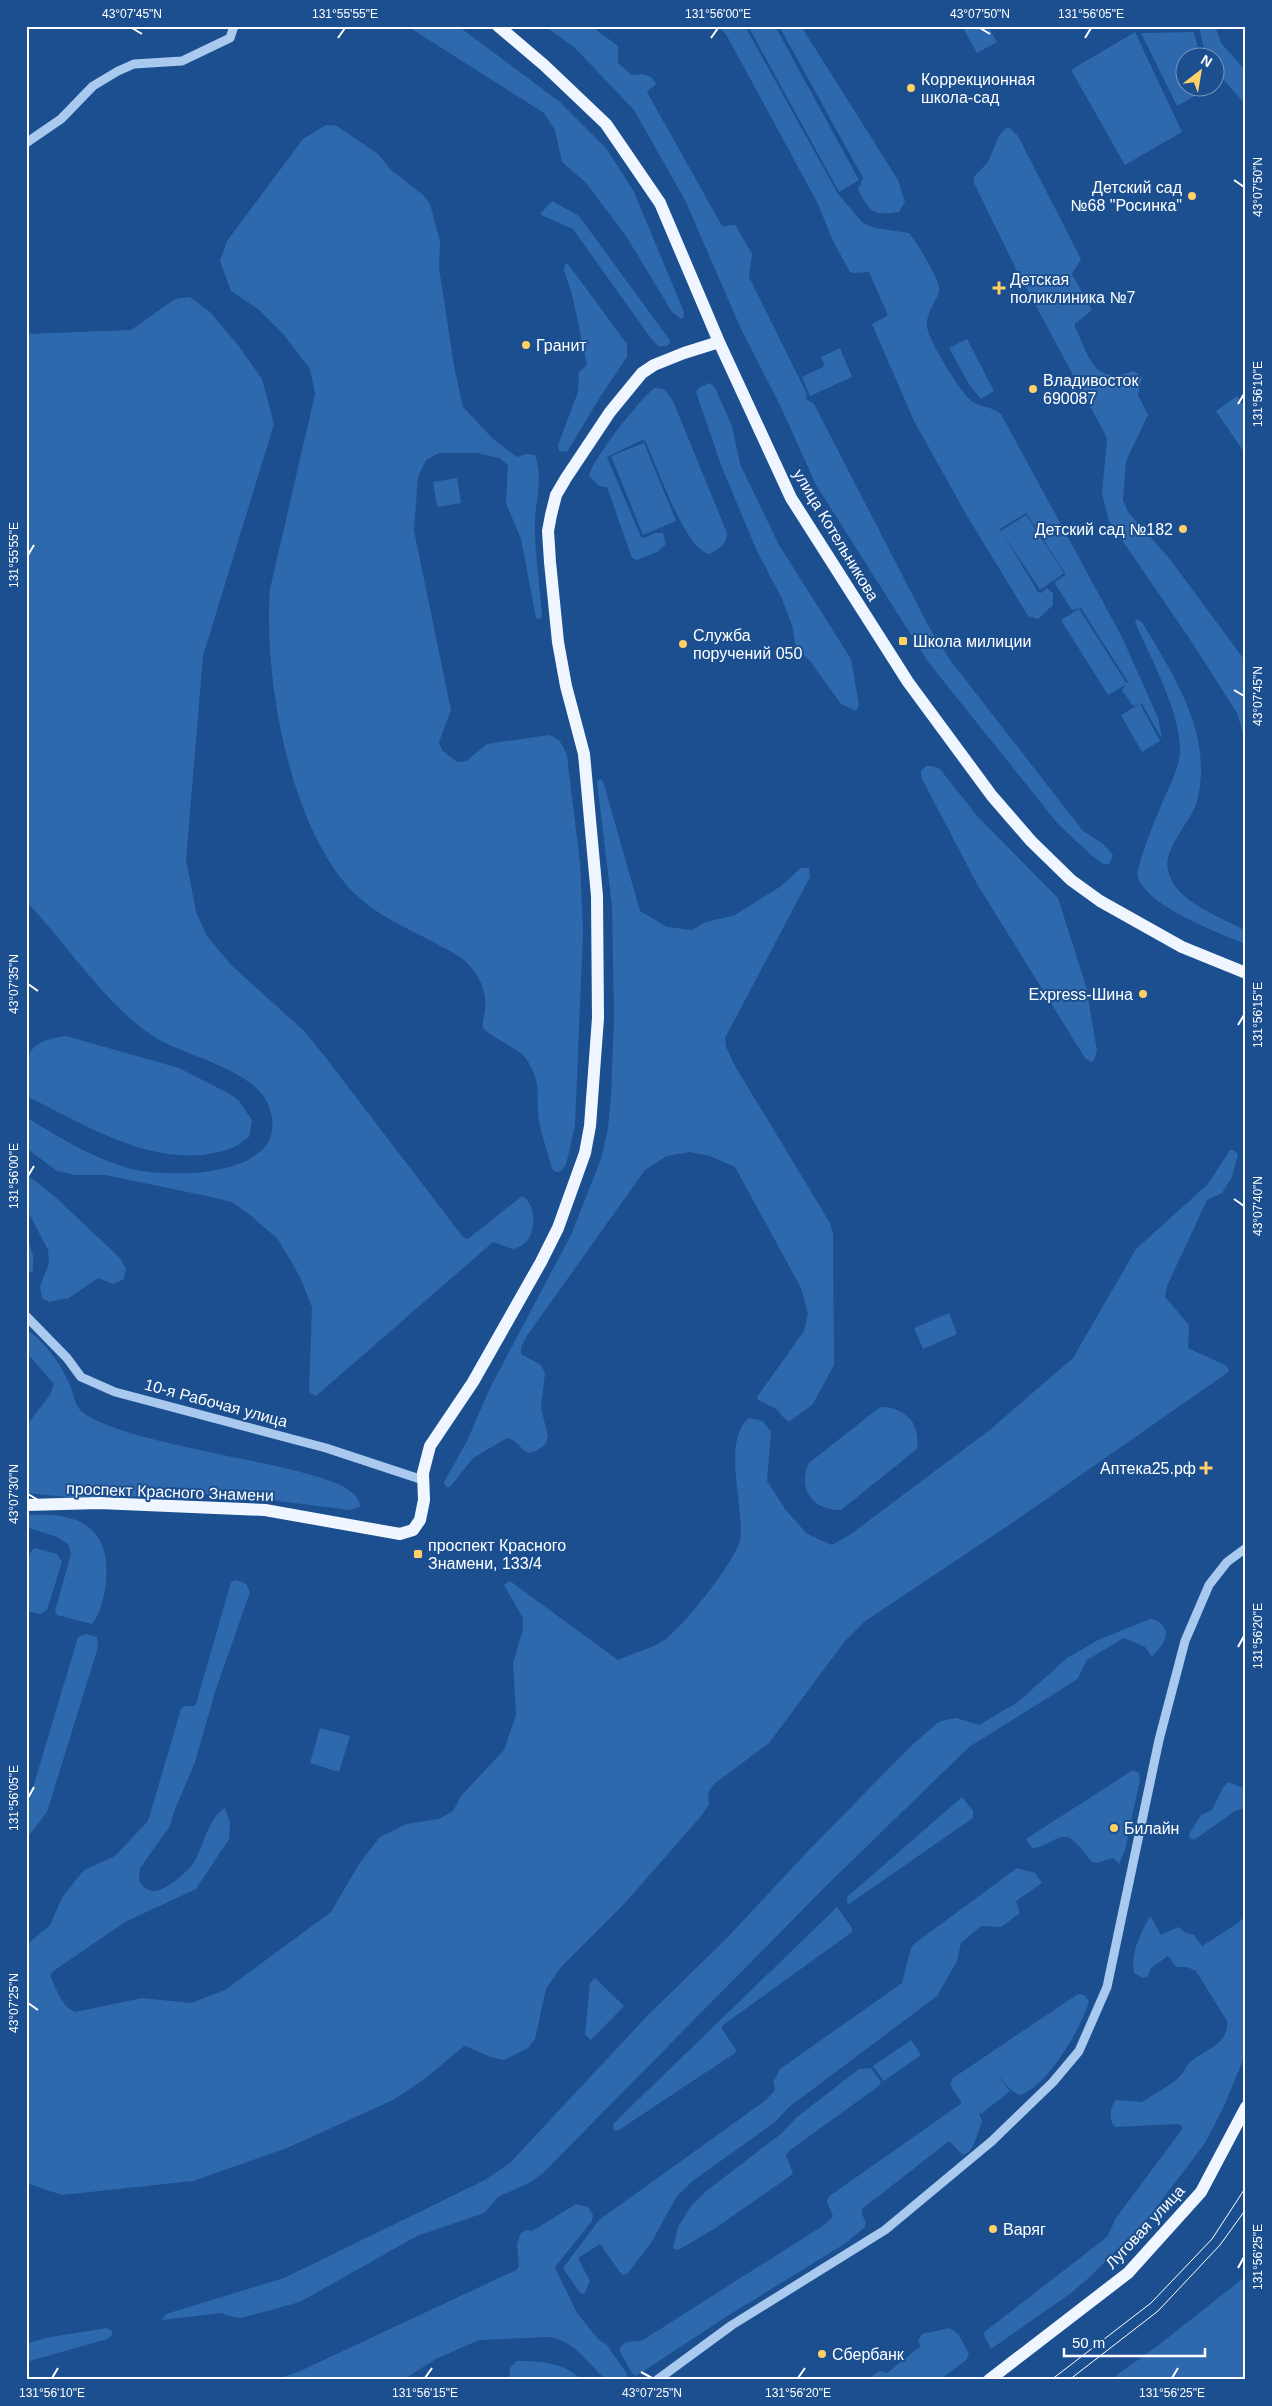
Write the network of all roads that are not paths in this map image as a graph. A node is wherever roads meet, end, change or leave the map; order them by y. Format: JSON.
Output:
{"nodes":[{"id":1,"x":234,"y":26,"type":"edge"},
{"id":2,"x":498,"y":26,"type":"edge"},
{"id":3,"x":26,"y":143,"type":"edge"},
{"id":4,"x":719,"y":342,"type":"junction"},
{"id":5,"x":1246,"y":973,"type":"edge"},
{"id":6,"x":26,"y":1316,"type":"edge"},
{"id":7,"x":423,"y":1480,"type":"junction"},
{"id":8,"x":26,"y":1505,"type":"edge"},
{"id":9,"x":1246,"y":1548,"type":"edge"},
{"id":10,"x":1246,"y":2107,"type":"edge"},
{"id":11,"x":657,"y":2380,"type":"edge"},
{"id":12,"x":989,"y":2380,"type":"edge"}],
"edges":[{"from":1,"to":3,"type":"street"},
{"from":2,"to":4,"type":"main road","name":"улица Котельникова"},
{"from":4,"to":5,"type":"main road","name":"улица Котельникова"},
{"from":4,"to":7,"type":"main road"},
{"from":6,"to":7,"type":"street","name":"10-я Рабочая улица"},
{"from":7,"to":8,"type":"main road","name":"проспект Красного Знамени"},
{"from":9,"to":11,"type":"street"},
{"from":10,"to":12,"type":"main road","name":"Луговая улица"}]}
